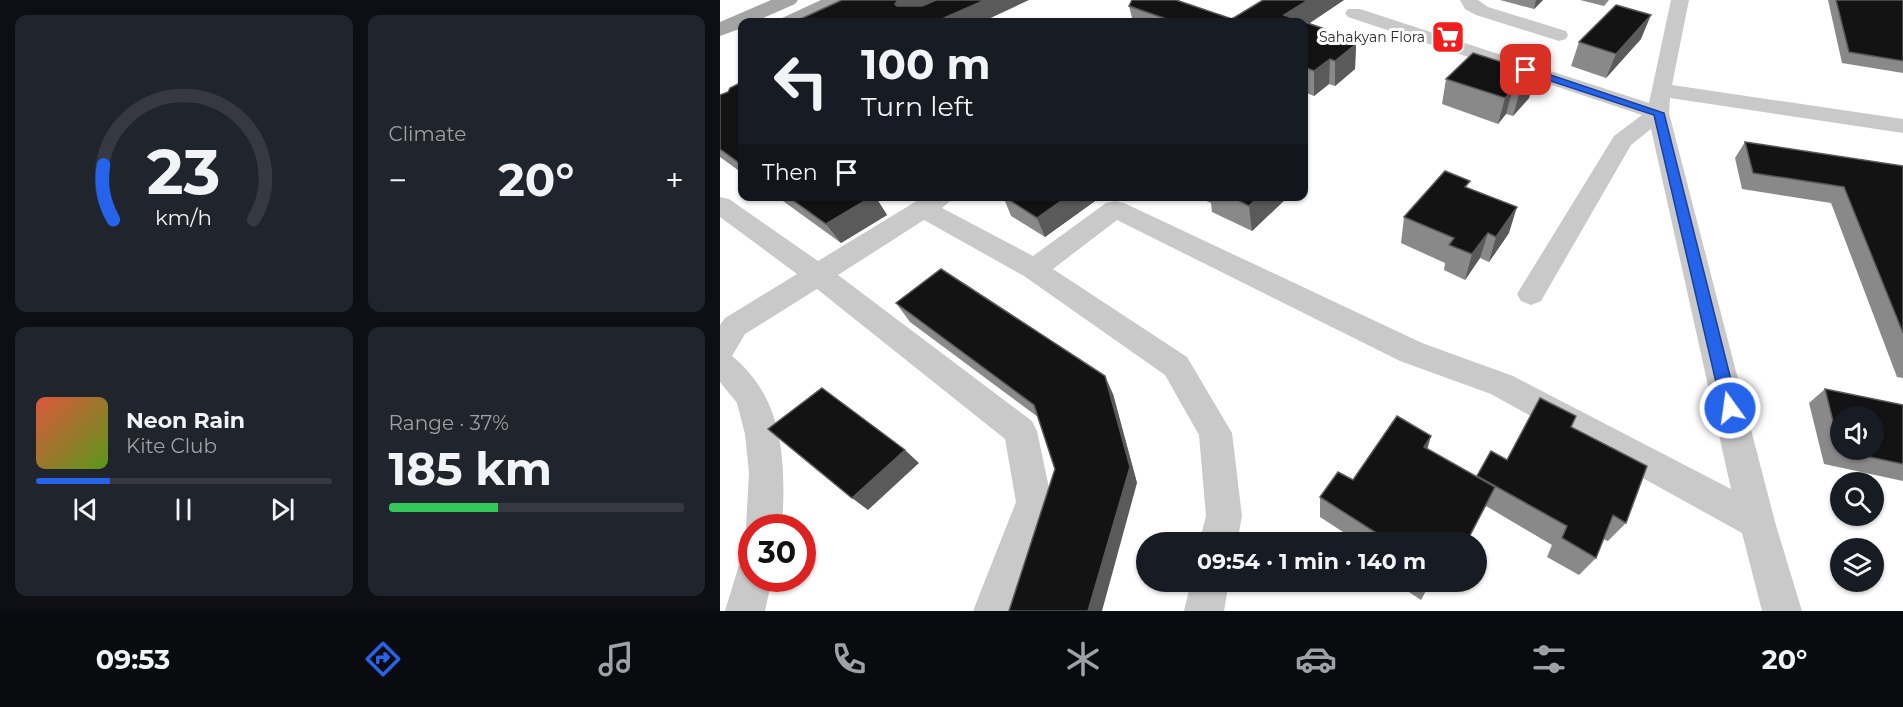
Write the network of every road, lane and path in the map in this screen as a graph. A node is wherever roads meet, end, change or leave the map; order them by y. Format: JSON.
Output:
{"nodes":[{"id":1,"x":788,"y":0,"type":"edge"},
{"id":2,"x":838,"y":0,"type":"edge"},
{"id":3,"x":1469,"y":0,"type":"edge"},
{"id":4,"x":1680,"y":0,"type":"edge"},
{"id":5,"x":1354,"y":13,"type":"dead end"},
{"id":6,"x":747,"y":18,"type":"edge"},
{"id":7,"x":798,"y":18,"type":"edge"},
{"id":8,"x":738,"y":22,"type":"edge"},
{"id":9,"x":720,"y":30,"type":"edge"},
{"id":10,"x":1559,"y":35,"type":"dead end"},
{"id":11,"x":1660,"y":101,"type":"junction"},
{"id":12,"x":1903,"y":126,"type":"edge"},
{"id":13,"x":934,"y":203,"type":"edge"},
{"id":14,"x":1123,"y":203,"type":"edge"},
{"id":15,"x":720,"y":205,"type":"edge"},
{"id":16,"x":1034,"y":269,"type":"junction"},
{"id":17,"x":818,"y":275,"type":"junction"},
{"id":18,"x":1531,"y":294,"type":"dead end"},
{"id":19,"x":725,"y":329,"type":"edge"},
{"id":20,"x":720,"y":364,"type":"edge"},
{"id":21,"x":764,"y":514,"type":"edge"},
{"id":22,"x":1757,"y":522,"type":"junction"},
{"id":23,"x":1220,"y":532,"type":"edge"},
{"id":24,"x":750,"y":592,"type":"edge"},
{"id":25,"x":1208,"y":592,"type":"edge"},
{"id":26,"x":745,"y":611,"type":"edge"},
{"id":27,"x":993,"y":611,"type":"edge"},
{"id":28,"x":1204,"y":611,"type":"edge"},
{"id":29,"x":1782,"y":611,"type":"edge"}],
"edges":[{"from":1,"to":6,"type":"main road"},
{"from":2,"to":7,"type":"main road"},
{"from":3,"to":10,"type":"street"},
{"from":4,"to":11,"type":"street"},
{"from":5,"to":11,"type":"street"},
{"from":8,"to":9,"type":"main road"},
{"from":11,"to":12,"type":"street"},
{"from":11,"to":18,"type":"street"},
{"from":11,"to":22,"type":"street"},
{"from":13,"to":16,"type":"street"},
{"from":13,"to":17,"type":"street"},
{"from":14,"to":16,"type":"street"},
{"from":14,"to":22,"type":"street"},
{"from":15,"to":17,"type":"street"},
{"from":16,"to":23,"type":"street"},
{"from":17,"to":19,"type":"street"},
{"from":17,"to":27,"type":"street"},
{"from":20,"to":21,"type":"street"},
{"from":22,"to":29,"type":"street"},
{"from":24,"to":26,"type":"street"},
{"from":25,"to":28,"type":"street"}]}
